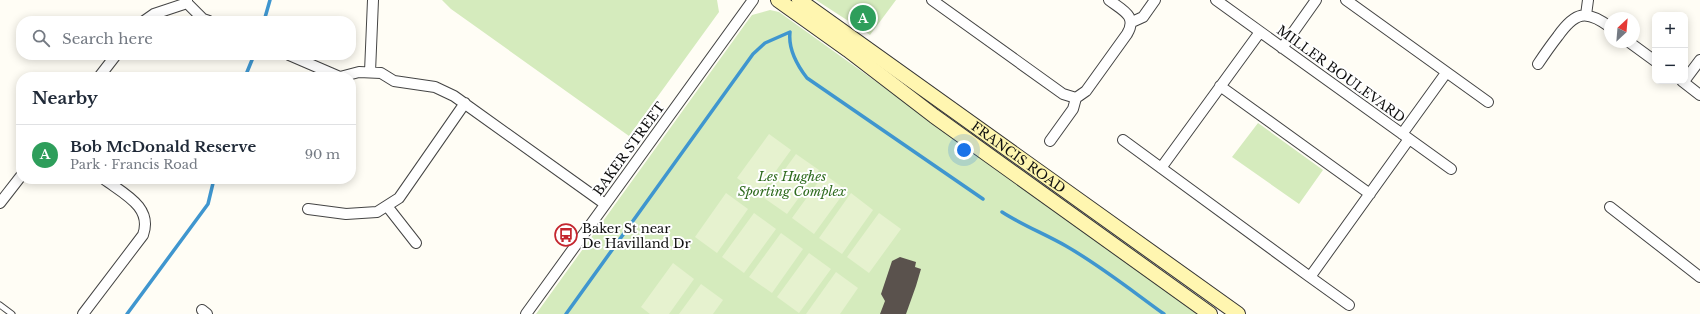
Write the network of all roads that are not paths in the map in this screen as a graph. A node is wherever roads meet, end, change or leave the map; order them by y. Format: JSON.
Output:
{"nodes":[{"id":1,"x":373,"y":0,"type":"edge"},
{"id":2,"x":753,"y":0,"type":"edge"},
{"id":3,"x":778,"y":0,"type":"edge"},
{"id":4,"x":799,"y":0,"type":"edge"},
{"id":5,"x":932,"y":0,"type":"edge"},
{"id":6,"x":1109,"y":0,"type":"edge"},
{"id":7,"x":1155,"y":0,"type":"edge"},
{"id":8,"x":1316,"y":0,"type":"edge"},
{"id":9,"x":1346,"y":0,"type":"edge"},
{"id":10,"x":1588,"y":0,"type":"edge"},
{"id":11,"x":1220,"y":1,"type":"edge"},
{"id":12,"x":187,"y":2,"type":"edge"},
{"id":13,"x":151,"y":16,"type":"edge"},
{"id":14,"x":200,"y":16,"type":"edge"},
{"id":15,"x":1586,"y":16,"type":"junction"},
{"id":16,"x":1132,"y":22,"type":"junction"},
{"id":17,"x":1604,"y":24,"type":"edge"},
{"id":18,"x":1260,"y":32,"type":"junction"},
{"id":19,"x":1282,"y":48,"type":"junction"},
{"id":20,"x":1637,"y":48,"type":"edge"},
{"id":21,"x":1652,"y":59,"type":"edge"},
{"id":22,"x":112,"y":60,"type":"edge"},
{"id":23,"x":301,"y":60,"type":"edge"},
{"id":24,"x":1700,"y":60,"type":"edge"},
{"id":25,"x":1538,"y":64,"type":"dead end"},
{"id":26,"x":103,"y":72,"type":"edge"},
{"id":27,"x":330,"y":72,"type":"edge"},
{"id":28,"x":370,"y":72,"type":"junction"},
{"id":29,"x":356,"y":73,"type":"edge"},
{"id":30,"x":1446,"y":73,"type":"junction"},
{"id":31,"x":1688,"y":76,"type":"edge"},
{"id":32,"x":1687,"y":84,"type":"edge"},
{"id":33,"x":1220,"y":86,"type":"junction"},
{"id":34,"x":1700,"y":95,"type":"edge"},
{"id":35,"x":1076,"y":98,"type":"junction"},
{"id":36,"x":1488,"y":102,"type":"dead end"},
{"id":37,"x":465,"y":103,"type":"junction"},
{"id":38,"x":1406,"y":137,"type":"junction"},
{"id":39,"x":1123,"y":140,"type":"dead end"},
{"id":40,"x":1050,"y":141,"type":"dead end"},
{"id":41,"x":1161,"y":168,"type":"junction"},
{"id":42,"x":1451,"y":169,"type":"dead end"},
{"id":43,"x":16,"y":182,"type":"edge"},
{"id":44,"x":110,"y":184,"type":"edge"},
{"id":45,"x":1370,"y":194,"type":"junction"},
{"id":46,"x":0,"y":203,"type":"edge"},
{"id":47,"x":605,"y":204,"type":"junction"},
{"id":48,"x":387,"y":206,"type":"junction"},
{"id":49,"x":1610,"y":207,"type":"dead end"},
{"id":50,"x":308,"y":209,"type":"dead end"},
{"id":51,"x":416,"y":243,"type":"dead end"},
{"id":52,"x":1310,"y":277,"type":"junction"},
{"id":53,"x":1700,"y":277,"type":"edge"},
{"id":54,"x":0,"y":305,"type":"edge"},
{"id":55,"x":1349,"y":305,"type":"dead end"},
{"id":56,"x":12,"y":314,"type":"edge"},
{"id":57,"x":83,"y":314,"type":"edge"},
{"id":58,"x":526,"y":314,"type":"edge"},
{"id":59,"x":1210,"y":314,"type":"edge"},
{"id":60,"x":1238,"y":314,"type":"edge"}],
"edges":[{"from":1,"to":28,"type":"street"},
{"from":2,"to":47,"type":"street","name":"BAKER STREET"},
{"from":3,"to":59,"type":"main road","name":"FRANCIS ROAD"},
{"from":4,"to":60,"type":"main road","name":"FRANCIS ROAD"},
{"from":5,"to":35,"type":"street"},
{"from":6,"to":16,"type":"street"},
{"from":7,"to":16,"type":"street"},
{"from":8,"to":19,"type":"street"},
{"from":9,"to":30,"type":"street"},
{"from":10,"to":15,"type":"street"},
{"from":11,"to":18,"type":"street","name":"MILLER BOULEVARD"},
{"from":12,"to":13,"type":"street"},
{"from":12,"to":14,"type":"street"},
{"from":15,"to":17,"type":"street"},
{"from":15,"to":25,"type":"street"},
{"from":16,"to":35,"type":"street"},
{"from":18,"to":19,"type":"street","name":"MILLER BOULEVARD"},
{"from":18,"to":33,"type":"street"},
{"from":19,"to":38,"type":"street","name":"MILLER BOULEVARD"},
{"from":20,"to":21,"type":"street"},
{"from":22,"to":26,"type":"street"},
{"from":23,"to":27,"type":"street"},
{"from":24,"to":31,"type":"street"},
{"from":28,"to":29,"type":"street"},
{"from":28,"to":37,"type":"street"},
{"from":30,"to":36,"type":"street"},
{"from":30,"to":38,"type":"street"},
{"from":32,"to":34,"type":"street"},
{"from":33,"to":41,"type":"street"},
{"from":33,"to":45,"type":"street"},
{"from":35,"to":40,"type":"street"},
{"from":37,"to":47,"type":"street"},
{"from":37,"to":48,"type":"street"},
{"from":38,"to":42,"type":"street","name":"MILLER BOULEVARD"},
{"from":38,"to":45,"type":"street"},
{"from":39,"to":41,"type":"street"},
{"from":41,"to":52,"type":"street"},
{"from":43,"to":46,"type":"street"},
{"from":44,"to":57,"type":"street"},
{"from":45,"to":52,"type":"street"},
{"from":47,"to":58,"type":"street","name":"BAKER STREET"},
{"from":48,"to":50,"type":"street"},
{"from":48,"to":51,"type":"street"},
{"from":49,"to":53,"type":"street"},
{"from":52,"to":55,"type":"street"},
{"from":54,"to":56,"type":"lane"}]}
